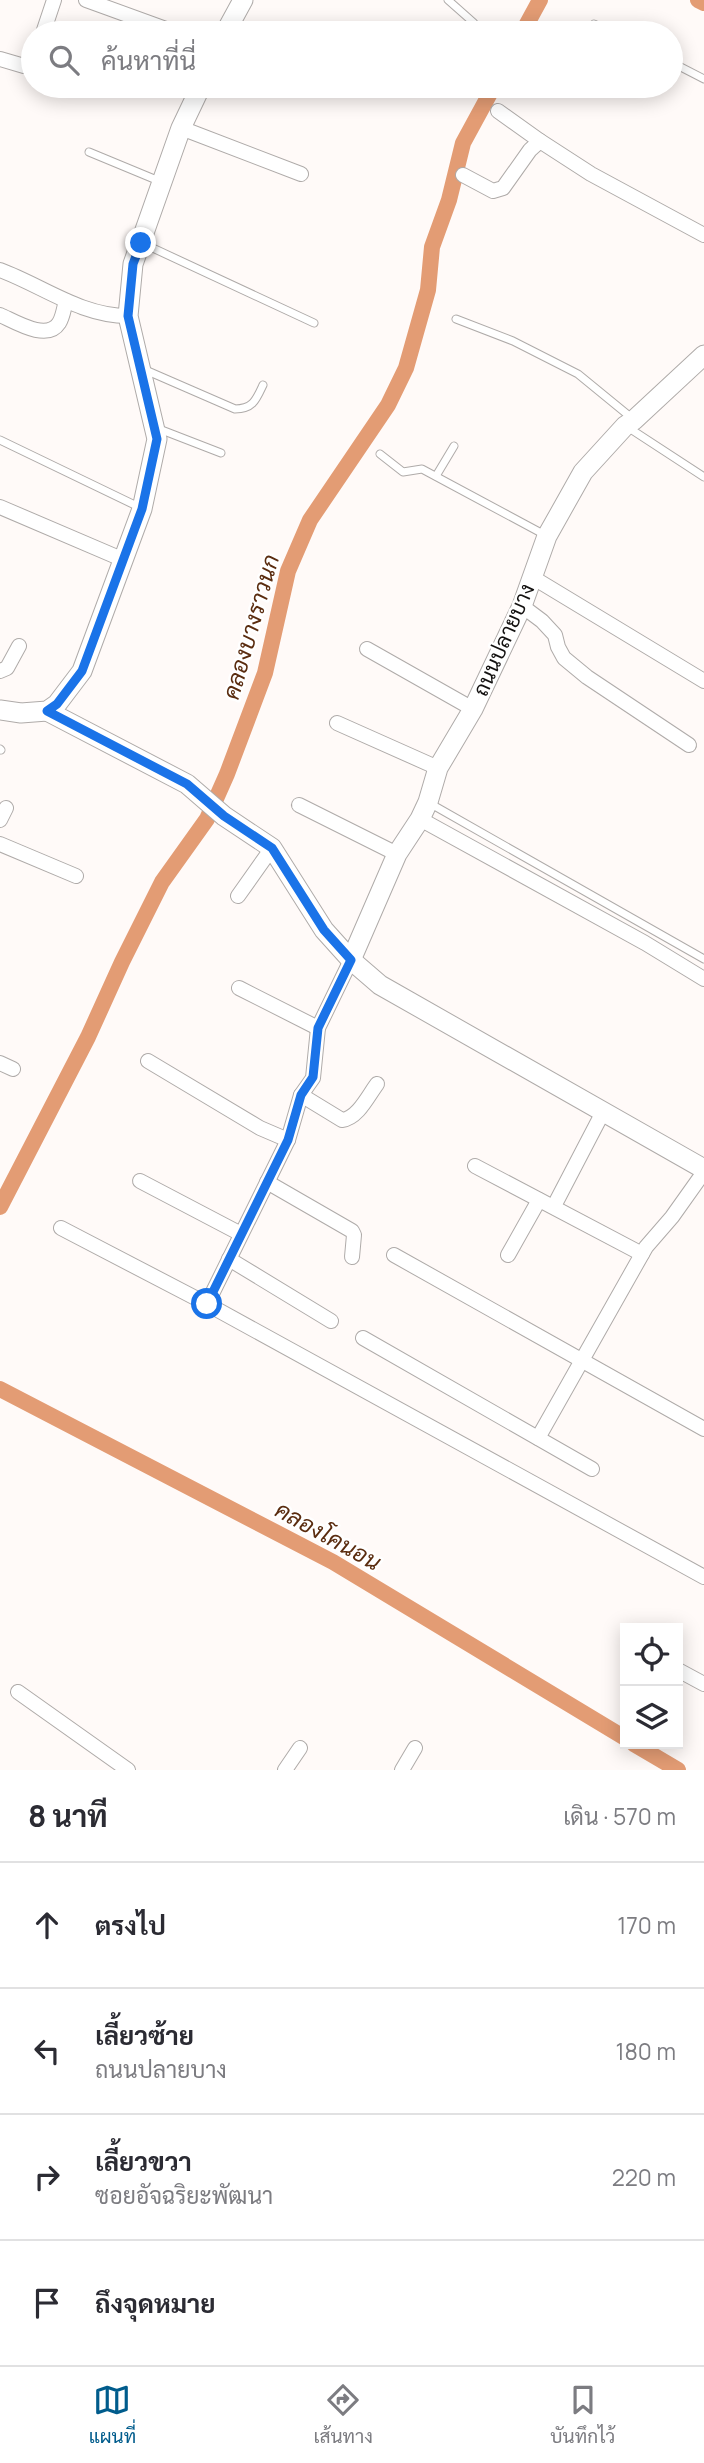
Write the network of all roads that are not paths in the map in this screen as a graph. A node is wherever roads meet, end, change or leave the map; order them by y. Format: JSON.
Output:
{"nodes":[{"id":1,"x":54,"y":0,"type":"edge"},
{"id":2,"x":86,"y":0,"type":"edge"},
{"id":3,"x":243,"y":0,"type":"edge"},
{"id":4,"x":448,"y":0,"type":"edge"},
{"id":5,"x":47,"y":21,"type":"edge"},
{"id":6,"x":144,"y":21,"type":"edge"},
{"id":7,"x":231,"y":21,"type":"edge"},
{"id":8,"x":471,"y":21,"type":"edge"},
{"id":9,"x":0,"y":59,"type":"edge"},
{"id":10,"x":21,"y":65,"type":"edge"},
{"id":11,"x":683,"y":68,"type":"edge"},
{"id":12,"x":704,"y":79,"type":"edge"},
{"id":13,"x":195,"y":98,"type":"edge"},
{"id":14,"x":498,"y":111,"type":"dead end"},
{"id":15,"x":181,"y":128,"type":"junction"},
{"id":16,"x":540,"y":141,"type":"junction"},
{"id":17,"x":89,"y":152,"type":"dead end"},
{"id":18,"x":301,"y":174,"type":"dead end"},
{"id":19,"x":463,"y":175,"type":"dead end"},
{"id":20,"x":163,"y":182,"type":"junction"},
{"id":21,"x":704,"y":235,"type":"edge"},
{"id":22,"x":141,"y":243,"type":"junction"},
{"id":23,"x":0,"y":270,"type":"edge"},
{"id":24,"x":66,"y":301,"type":"junction"},
{"id":25,"x":0,"y":315,"type":"edge"},
{"id":26,"x":128,"y":316,"type":"junction"},
{"id":27,"x":456,"y":319,"type":"dead end"},
{"id":28,"x":314,"y":323,"type":"dead end"},
{"id":29,"x":704,"y":355,"type":"edge"},
{"id":30,"x":142,"y":369,"type":"junction"},
{"id":31,"x":263,"y":385,"type":"dead end"},
{"id":32,"x":630,"y":423,"type":"junction"},
{"id":33,"x":155,"y":428,"type":"junction"},
{"id":34,"x":0,"y":440,"type":"edge"},
{"id":35,"x":454,"y":446,"type":"dead end"},
{"id":36,"x":221,"y":453,"type":"dead end"},
{"id":37,"x":380,"y":454,"type":"dead end"},
{"id":38,"x":436,"y":476,"type":"junction"},
{"id":39,"x":704,"y":477,"type":"edge"},
{"id":40,"x":0,"y":507,"type":"edge"},
{"id":41,"x":142,"y":509,"type":"junction"},
{"id":42,"x":547,"y":536,"type":"junction"},
{"id":43,"x":124,"y":560,"type":"junction"},
{"id":44,"x":532,"y":577,"type":"junction"},
{"id":45,"x":522,"y":606,"type":"junction"},
{"id":46,"x":19,"y":646,"type":"dead end"},
{"id":47,"x":367,"y":649,"type":"dead end"},
{"id":48,"x":0,"y":671,"type":"edge"},
{"id":49,"x":704,"y":681,"type":"edge"},
{"id":50,"x":473,"y":709,"type":"junction"},
{"id":51,"x":0,"y":710,"type":"edge"},
{"id":52,"x":47,"y":711,"type":"junction"},
{"id":53,"x":337,"y":723,"type":"dead end"},
{"id":54,"x":690,"y":746,"type":"dead end"},
{"id":55,"x":438,"y":768,"type":"junction"},
{"id":56,"x":299,"y":805,"type":"dead end"},
{"id":57,"x":424,"y":811,"type":"junction"},
{"id":58,"x":0,"y":844,"type":"edge"},
{"id":59,"x":272,"y":848,"type":"junction"},
{"id":60,"x":397,"y":854,"type":"junction"},
{"id":61,"x":76,"y":876,"type":"dead end"},
{"id":62,"x":238,"y":896,"type":"dead end"},
{"id":63,"x":704,"y":959,"type":"edge"},
{"id":64,"x":351,"y":960,"type":"junction"},
{"id":65,"x":704,"y":979,"type":"edge"},
{"id":66,"x":239,"y":988,"type":"dead end"},
{"id":67,"x":318,"y":1028,"type":"junction"},
{"id":68,"x":148,"y":1061,"type":"dead end"},
{"id":69,"x":377,"y":1084,"type":"dead end"},
{"id":70,"x":301,"y":1095,"type":"junction"},
{"id":71,"x":604,"y":1112,"type":"junction"},
{"id":72,"x":288,"y":1140,"type":"junction"},
{"id":73,"x":475,"y":1166,"type":"dead end"},
{"id":74,"x":704,"y":1170,"type":"edge"},
{"id":75,"x":140,"y":1181,"type":"dead end"},
{"id":76,"x":267,"y":1182,"type":"junction"},
{"id":77,"x":539,"y":1200,"type":"junction"},
{"id":78,"x":554,"y":1206,"type":"junction"},
{"id":79,"x":61,"y":1228,"type":"dead end"},
{"id":80,"x":241,"y":1234,"type":"junction"},
{"id":81,"x":642,"y":1254,"type":"junction"},
{"id":82,"x":394,"y":1255,"type":"dead end"},
{"id":83,"x":508,"y":1255,"type":"dead end"},
{"id":84,"x":352,"y":1257,"type":"dead end"},
{"id":85,"x":229,"y":1259,"type":"junction"},
{"id":86,"x":207,"y":1304,"type":"junction"},
{"id":87,"x":331,"y":1321,"type":"dead end"},
{"id":88,"x":363,"y":1338,"type":"dead end"},
{"id":89,"x":583,"y":1360,"type":"junction"},
{"id":90,"x":704,"y":1429,"type":"edge"},
{"id":91,"x":538,"y":1438,"type":"junction"},
{"id":92,"x":592,"y":1469,"type":"dead end"},
{"id":93,"x":704,"y":1577,"type":"edge"},
{"id":94,"x":683,"y":1674,"type":"edge"},
{"id":95,"x":704,"y":1684,"type":"edge"},
{"id":96,"x":18,"y":1692,"type":"dead end"},
{"id":97,"x":300,"y":1748,"type":"dead end"},
{"id":98,"x":415,"y":1748,"type":"dead end"},
{"id":99,"x":128,"y":1770,"type":"edge"},
{"id":100,"x":285,"y":1770,"type":"edge"},
{"id":101,"x":402,"y":1770,"type":"edge"}],
"edges":[{"from":1,"to":5,"type":"street"},
{"from":2,"to":6,"type":"street"},
{"from":3,"to":7,"type":"street"},
{"from":4,"to":8,"type":"lane"},
{"from":9,"to":10,"type":"street"},
{"from":11,"to":12,"type":"lane"},
{"from":13,"to":15,"type":"street"},
{"from":14,"to":16,"type":"street"},
{"from":15,"to":18,"type":"street"},
{"from":15,"to":20,"type":"street"},
{"from":16,"to":19,"type":"street"},
{"from":16,"to":21,"type":"street"},
{"from":17,"to":20,"type":"lane"},
{"from":20,"to":22,"type":"street"},
{"from":22,"to":26,"type":"street"},
{"from":22,"to":28,"type":"lane"},
{"from":23,"to":24,"type":"street"},
{"from":24,"to":25,"type":"street"},
{"from":24,"to":26,"type":"street"},
{"from":26,"to":30,"type":"street"},
{"from":27,"to":32,"type":"lane"},
{"from":29,"to":32,"type":"street","name":"ถนนปลายบาง"},
{"from":30,"to":31,"type":"lane"},
{"from":30,"to":33,"type":"street"},
{"from":32,"to":39,"type":"lane"},
{"from":32,"to":42,"type":"street","name":"ถนนปลายบาง"},
{"from":33,"to":36,"type":"lane"},
{"from":33,"to":41,"type":"street"},
{"from":34,"to":41,"type":"lane"},
{"from":35,"to":38,"type":"lane"},
{"from":37,"to":38,"type":"lane"},
{"from":38,"to":42,"type":"lane"},
{"from":40,"to":43,"type":"street"},
{"from":41,"to":43,"type":"street"},
{"from":42,"to":44,"type":"street","name":"ถนนปลายบาง"},
{"from":43,"to":52,"type":"street"},
{"from":44,"to":45,"type":"street","name":"ถนนปลายบาง"},
{"from":44,"to":49,"type":"street"},
{"from":45,"to":50,"type":"street","name":"ถนนปลายบาง"},
{"from":45,"to":54,"type":"street"},
{"from":46,"to":48,"type":"street"},
{"from":47,"to":50,"type":"street"},
{"from":50,"to":55,"type":"street","name":"ถนนปลายบาง"},
{"from":51,"to":52,"type":"street"},
{"from":52,"to":59,"type":"street"},
{"from":53,"to":55,"type":"street"},
{"from":55,"to":57,"type":"street","name":"ถนนปลายบาง"},
{"from":56,"to":60,"type":"street"},
{"from":57,"to":60,"type":"street","name":"ถนนปลายบาง"},
{"from":57,"to":63,"type":"lane"},
{"from":57,"to":65,"type":"street"},
{"from":58,"to":61,"type":"street"},
{"from":59,"to":62,"type":"street"},
{"from":59,"to":64,"type":"street"},
{"from":60,"to":64,"type":"street","name":"ถนนปลายบาง"},
{"from":64,"to":67,"type":"street"},
{"from":64,"to":71,"type":"street"},
{"from":66,"to":67,"type":"street"},
{"from":67,"to":70,"type":"street"},
{"from":68,"to":72,"type":"street"},
{"from":69,"to":70,"type":"street"},
{"from":70,"to":72,"type":"street"},
{"from":71,"to":74,"type":"street"},
{"from":71,"to":78,"type":"street"},
{"from":72,"to":76,"type":"street"},
{"from":73,"to":77,"type":"street"},
{"from":74,"to":81,"type":"street"},
{"from":75,"to":80,"type":"street"},
{"from":76,"to":80,"type":"street"},
{"from":76,"to":84,"type":"street"},
{"from":77,"to":78,"type":"street"},
{"from":77,"to":83,"type":"street"},
{"from":78,"to":81,"type":"street"},
{"from":79,"to":86,"type":"street"},
{"from":80,"to":85,"type":"street"},
{"from":81,"to":89,"type":"street"},
{"from":82,"to":89,"type":"street"},
{"from":85,"to":86,"type":"street"},
{"from":85,"to":87,"type":"street"},
{"from":86,"to":93,"type":"street"},
{"from":88,"to":91,"type":"street"},
{"from":89,"to":90,"type":"street"},
{"from":89,"to":91,"type":"street"},
{"from":91,"to":92,"type":"street"},
{"from":94,"to":95,"type":"street"},
{"from":96,"to":99,"type":"street"},
{"from":97,"to":100,"type":"street"},
{"from":98,"to":101,"type":"street"}]}
